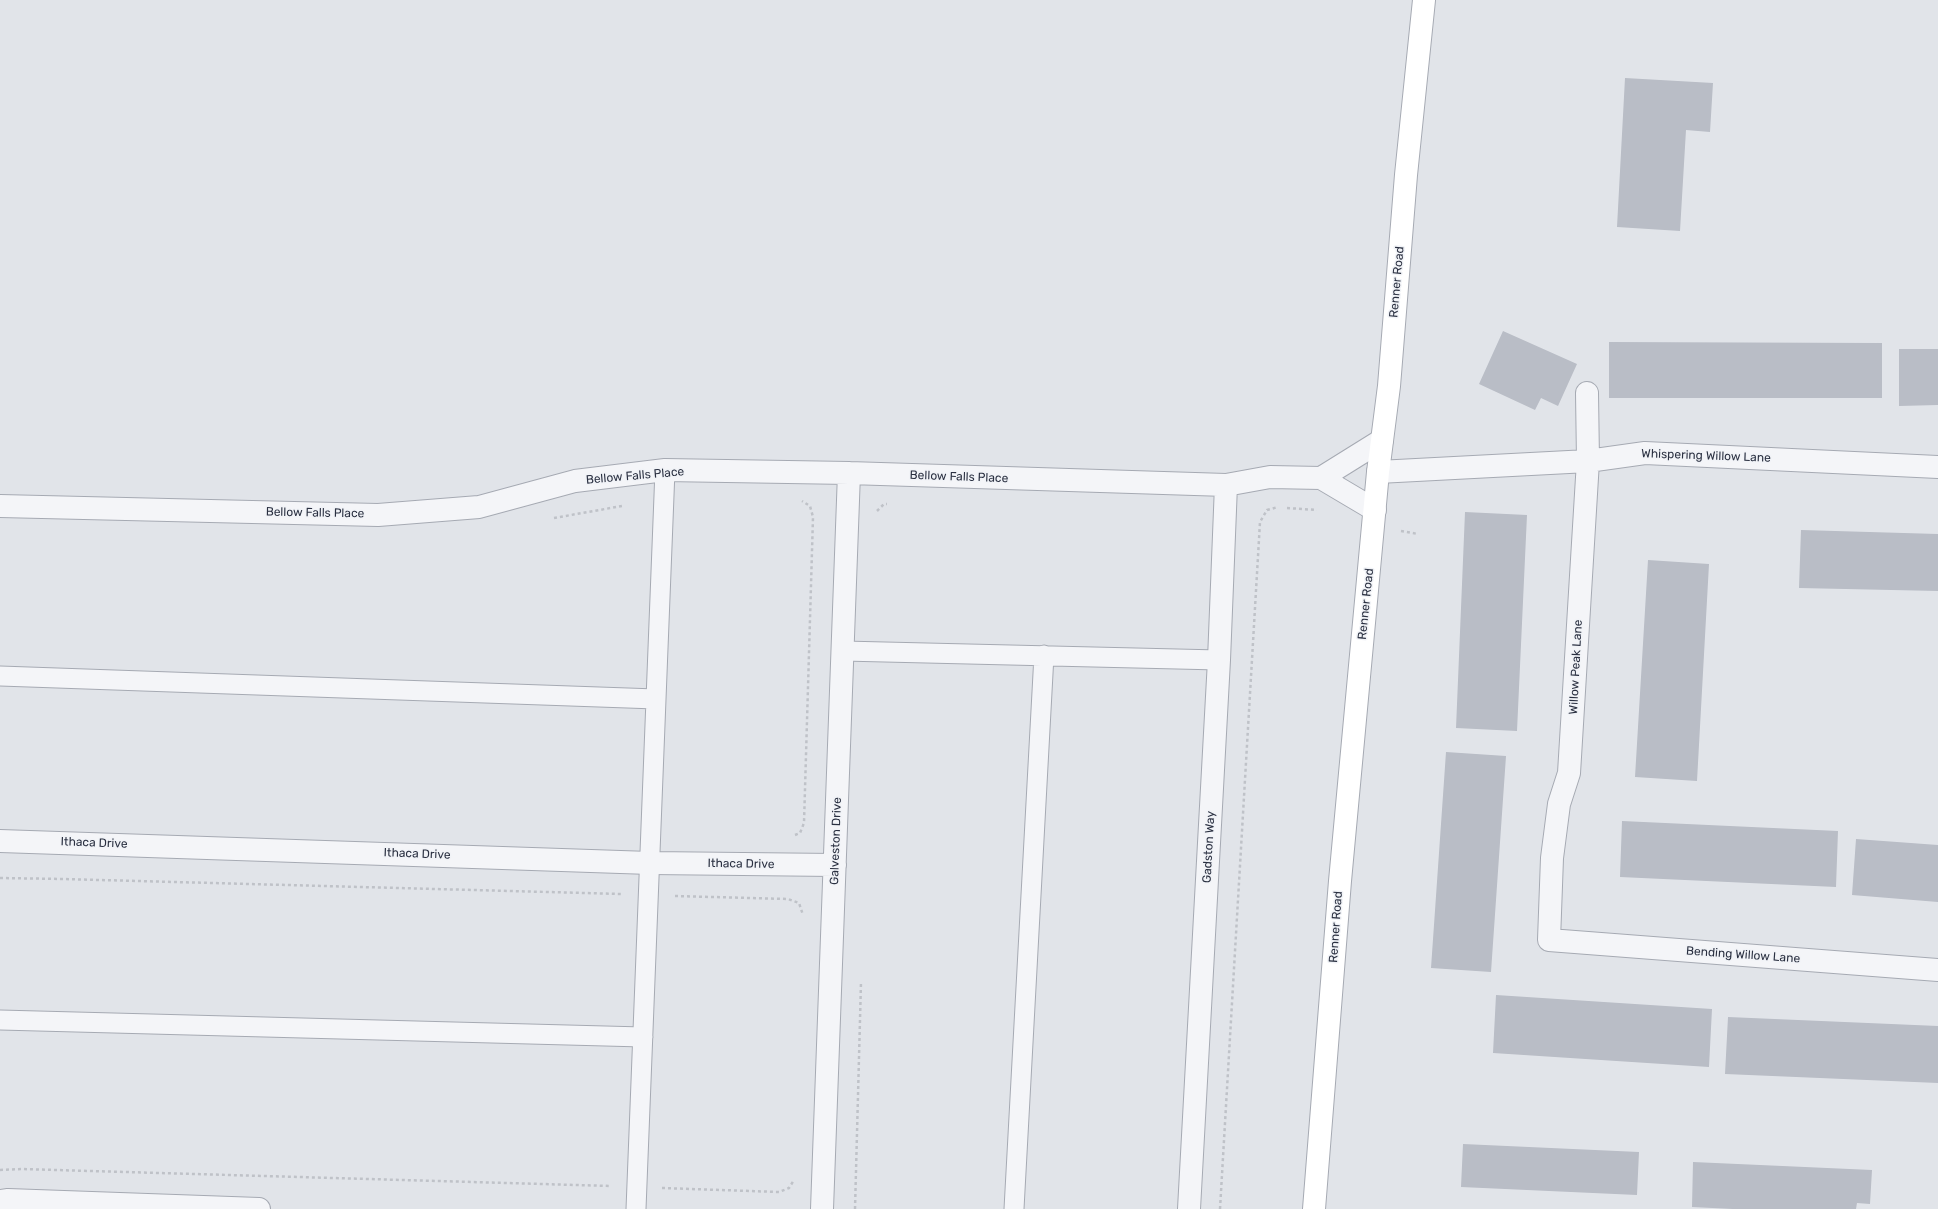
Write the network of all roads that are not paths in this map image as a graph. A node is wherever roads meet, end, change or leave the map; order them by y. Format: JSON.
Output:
{"nodes":[{"id":1,"x":1424,"y":0,"type":"edge"},
{"id":2,"x":1587,"y":393,"type":"dead end"},
{"id":3,"x":1382,"y":440,"type":"junction"},
{"id":4,"x":1588,"y":461,"type":"junction"},
{"id":5,"x":1938,"y":467,"type":"edge"},
{"id":6,"x":665,"y":470,"type":"junction"},
{"id":7,"x":1378,"y":472,"type":"junction"},
{"id":8,"x":849,"y":473,"type":"junction"},
{"id":9,"x":1321,"y":478,"type":"junction"},
{"id":10,"x":1226,"y":485,"type":"junction"},
{"id":11,"x":0,"y":506,"type":"edge"},
{"id":12,"x":1374,"y":520,"type":"junction"},
{"id":13,"x":843,"y":651,"type":"junction"},
{"id":14,"x":1044,"y":656,"type":"junction"},
{"id":15,"x":1219,"y":660,"type":"junction"},
{"id":16,"x":0,"y":676,"type":"edge"},
{"id":17,"x":656,"y":699,"type":"junction"},
{"id":18,"x":0,"y":841,"type":"edge"},
{"id":19,"x":650,"y":863,"type":"junction"},
{"id":20,"x":835,"y":865,"type":"junction"},
{"id":21,"x":1548,"y":940,"type":"joint"},
{"id":22,"x":1938,"y":970,"type":"edge"},
{"id":23,"x":0,"y":1020,"type":"edge"},
{"id":24,"x":643,"y":1037,"type":"junction"},
{"id":25,"x":0,"y":1201,"type":"edge"},
{"id":26,"x":259,"y":1209,"type":"edge"},
{"id":27,"x":636,"y":1209,"type":"edge"},
{"id":28,"x":822,"y":1209,"type":"edge"},
{"id":29,"x":1014,"y":1209,"type":"edge"},
{"id":30,"x":1189,"y":1209,"type":"edge"},
{"id":31,"x":1314,"y":1209,"type":"edge"}],
"edges":[{"from":1,"to":3,"type":"main road","name":"Renner Road"},
{"from":2,"to":4,"type":"street","name":"Willow Peak Lane"},
{"from":3,"to":7,"type":"main road","name":"Renner Road"},
{"from":3,"to":9,"type":"street"},
{"from":4,"to":5,"type":"street","name":"Whispering Willow Lane"},
{"from":4,"to":7,"type":"street","name":"Whispering Willow Lane"},
{"from":4,"to":21,"type":"street","name":"Willow Peak Lane"},
{"from":6,"to":8,"type":"street","name":"Bellow Falls Place"},
{"from":6,"to":11,"type":"street","name":"Bellow Falls Place"},
{"from":6,"to":17,"type":"lane"},
{"from":7,"to":12,"type":"main road","name":"Renner Road"},
{"from":8,"to":10,"type":"street","name":"Bellow Falls Place"},
{"from":8,"to":13,"type":"street","name":"Galveston Drive"},
{"from":9,"to":10,"type":"street","name":"Bellow Falls Place"},
{"from":9,"to":12,"type":"street","name":"Bellow Falls Place"},
{"from":10,"to":15,"type":"street","name":"Gadston Way"},
{"from":12,"to":31,"type":"main road","name":"Renner Road"},
{"from":13,"to":14,"type":"lane"},
{"from":13,"to":20,"type":"street","name":"Galveston Drive"},
{"from":14,"to":15,"type":"lane"},
{"from":14,"to":29,"type":"lane"},
{"from":15,"to":30,"type":"street","name":"Gadston Way"},
{"from":16,"to":17,"type":"lane"},
{"from":17,"to":19,"type":"lane"},
{"from":18,"to":19,"type":"street","name":"Ithaca Drive"},
{"from":19,"to":20,"type":"street","name":"Ithaca Drive"},
{"from":19,"to":24,"type":"lane"},
{"from":20,"to":28,"type":"street","name":"Galveston Drive"},
{"from":21,"to":22,"type":"street","name":"Bending Willow Lane"},
{"from":23,"to":24,"type":"lane"},
{"from":24,"to":27,"type":"lane"},
{"from":25,"to":26,"type":"street"}]}
